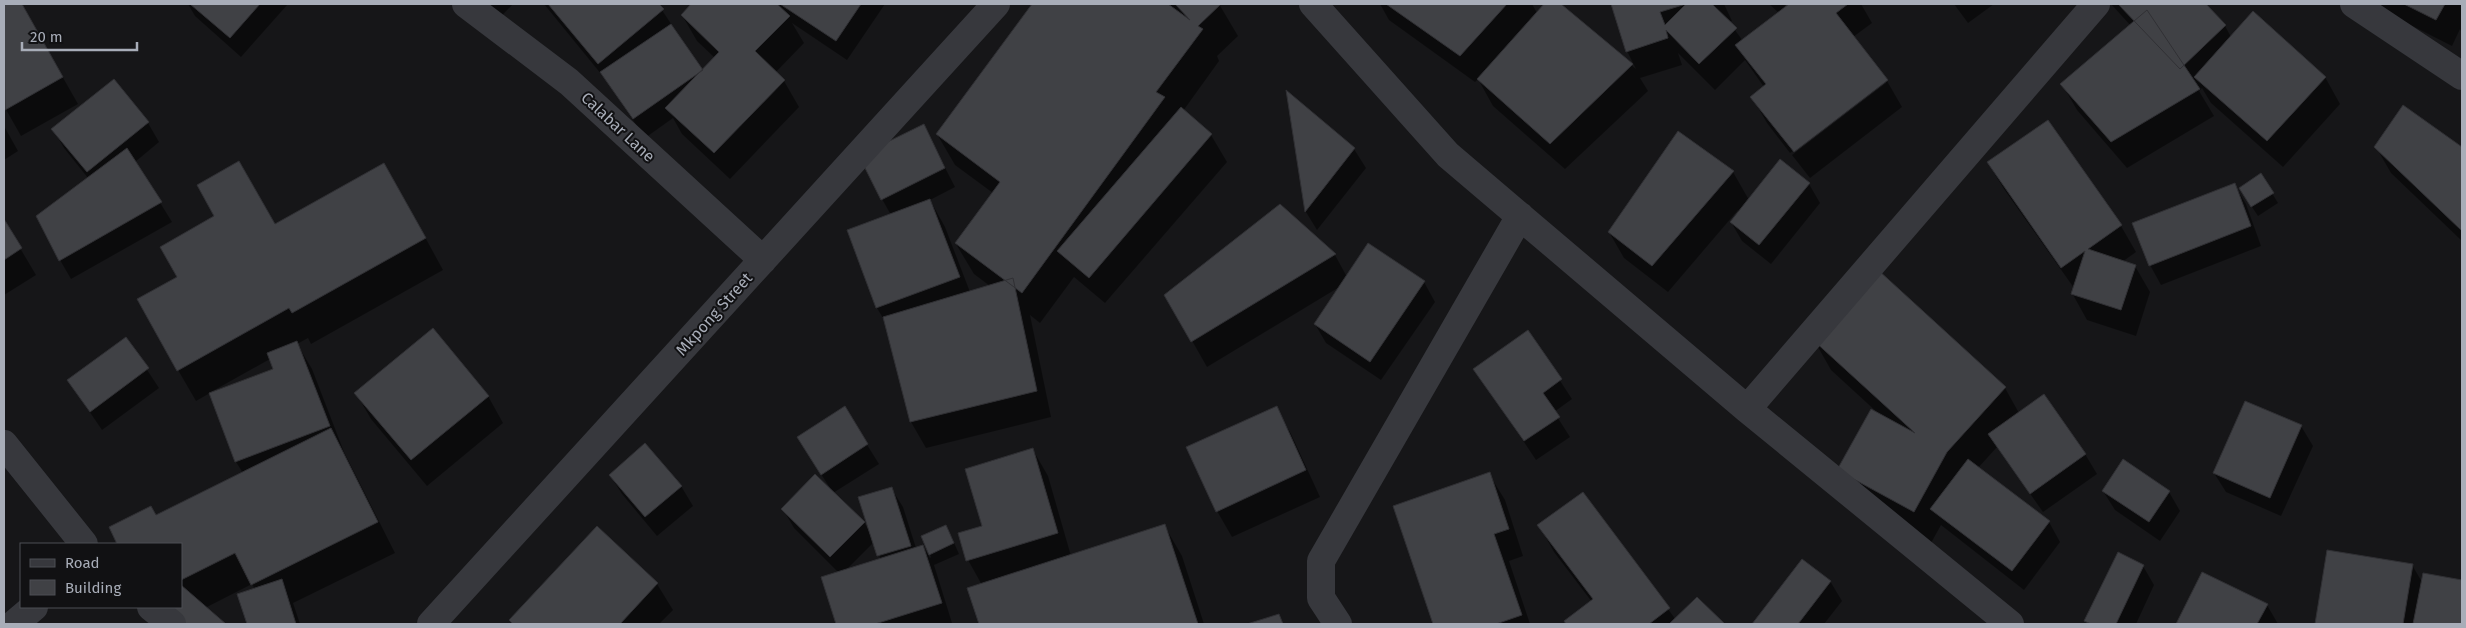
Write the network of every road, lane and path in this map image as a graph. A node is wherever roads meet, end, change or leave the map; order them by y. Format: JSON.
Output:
{"nodes":[{"id":1,"x":466,"y":4,"type":"edge"},
{"id":2,"x":996,"y":4,"type":"edge"},
{"id":3,"x":1313,"y":4,"type":"edge"},
{"id":4,"x":2096,"y":4,"type":"edge"},
{"id":5,"x":2354,"y":4,"type":"edge"},
{"id":6,"x":2462,"y":76,"type":"edge"},
{"id":7,"x":1520,"y":216,"type":"junction"},
{"id":8,"x":762,"y":260,"type":"junction"},
{"id":9,"x":1747,"y":409,"type":"junction"},
{"id":10,"x":4,"y":444,"type":"edge"},
{"id":11,"x":83,"y":543,"type":"edge"},
{"id":12,"x":33,"y":608,"type":"edge"},
{"id":13,"x":151,"y":608,"type":"edge"},
{"id":14,"x":14,"y":624,"type":"edge"},
{"id":15,"x":172,"y":624,"type":"edge"},
{"id":16,"x":431,"y":624,"type":"edge"},
{"id":17,"x":1338,"y":624,"type":"edge"},
{"id":18,"x":2010,"y":624,"type":"edge"}],
"edges":[{"from":1,"to":8,"type":"street","name":"Calabar Lane"},
{"from":2,"to":8,"type":"street","name":"Mkpong Street"},
{"from":3,"to":7,"type":"street"},
{"from":4,"to":9,"type":"street"},
{"from":5,"to":6,"type":"street"},
{"from":7,"to":9,"type":"street"},
{"from":7,"to":17,"type":"street"},
{"from":8,"to":16,"type":"street","name":"Mkpong Street"},
{"from":9,"to":18,"type":"street"},
{"from":10,"to":11,"type":"street"},
{"from":12,"to":14,"type":"street"},
{"from":13,"to":15,"type":"street"}]}
